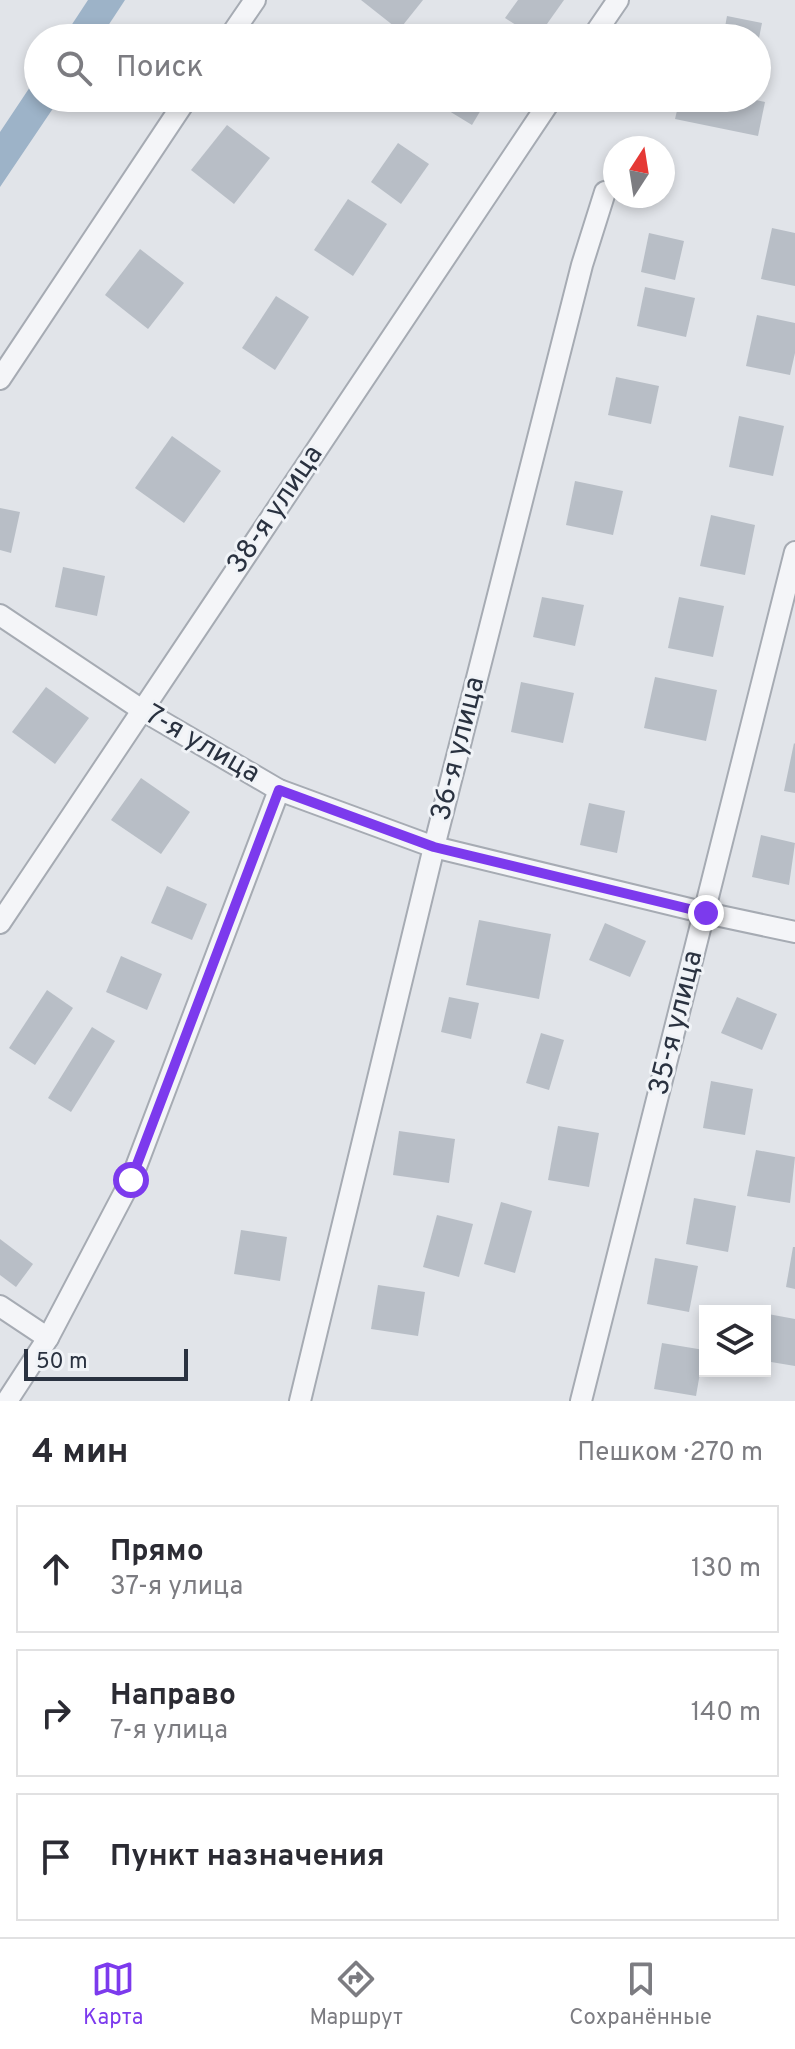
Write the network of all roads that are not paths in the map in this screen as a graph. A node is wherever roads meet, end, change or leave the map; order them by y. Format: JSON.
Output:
{"nodes":[{"id":1,"x":255,"y":0,"type":"edge"},
{"id":2,"x":618,"y":0,"type":"edge"},
{"id":3,"x":239,"y":24,"type":"edge"},
{"id":4,"x":602,"y":24,"type":"edge"},
{"id":5,"x":178,"y":112,"type":"edge"},
{"id":6,"x":543,"y":112,"type":"edge"},
{"id":7,"x":603,"y":198,"type":"edge"},
{"id":8,"x":0,"y":379,"type":"edge"},
{"id":9,"x":795,"y":552,"type":"edge"},
{"id":10,"x":0,"y":615,"type":"edge"},
{"id":11,"x":142,"y":710,"type":"junction"},
{"id":12,"x":279,"y":790,"type":"junction"},
{"id":13,"x":434,"y":847,"type":"junction"},
{"id":14,"x":706,"y":913,"type":"junction"},
{"id":15,"x":0,"y":923,"type":"edge"},
{"id":16,"x":795,"y":932,"type":"edge"},
{"id":17,"x":0,"y":1306,"type":"edge"},
{"id":18,"x":48,"y":1338,"type":"junction"},
{"id":19,"x":7,"y":1401,"type":"edge"},
{"id":20,"x":300,"y":1401,"type":"edge"},
{"id":21,"x":581,"y":1401,"type":"edge"}],
"edges":[{"from":1,"to":3,"type":"street"},
{"from":2,"to":4,"type":"street"},
{"from":5,"to":8,"type":"street"},
{"from":6,"to":11,"type":"street","name":"38-я улица"},
{"from":7,"to":13,"type":"street","name":"36-я улица"},
{"from":9,"to":14,"type":"street","name":"35-я улица"},
{"from":10,"to":11,"type":"street","name":"7-я улица"},
{"from":11,"to":12,"type":"street","name":"7-я улица"},
{"from":11,"to":15,"type":"street","name":"38-я улица"},
{"from":12,"to":13,"type":"street","name":"7-я улица"},
{"from":12,"to":18,"type":"street"},
{"from":13,"to":14,"type":"street","name":"7-я улица"},
{"from":13,"to":20,"type":"street","name":"36-я улица"},
{"from":14,"to":16,"type":"street","name":"7-я улица"},
{"from":14,"to":21,"type":"street","name":"35-я улица"},
{"from":17,"to":18,"type":"street"},
{"from":18,"to":19,"type":"street"}]}
